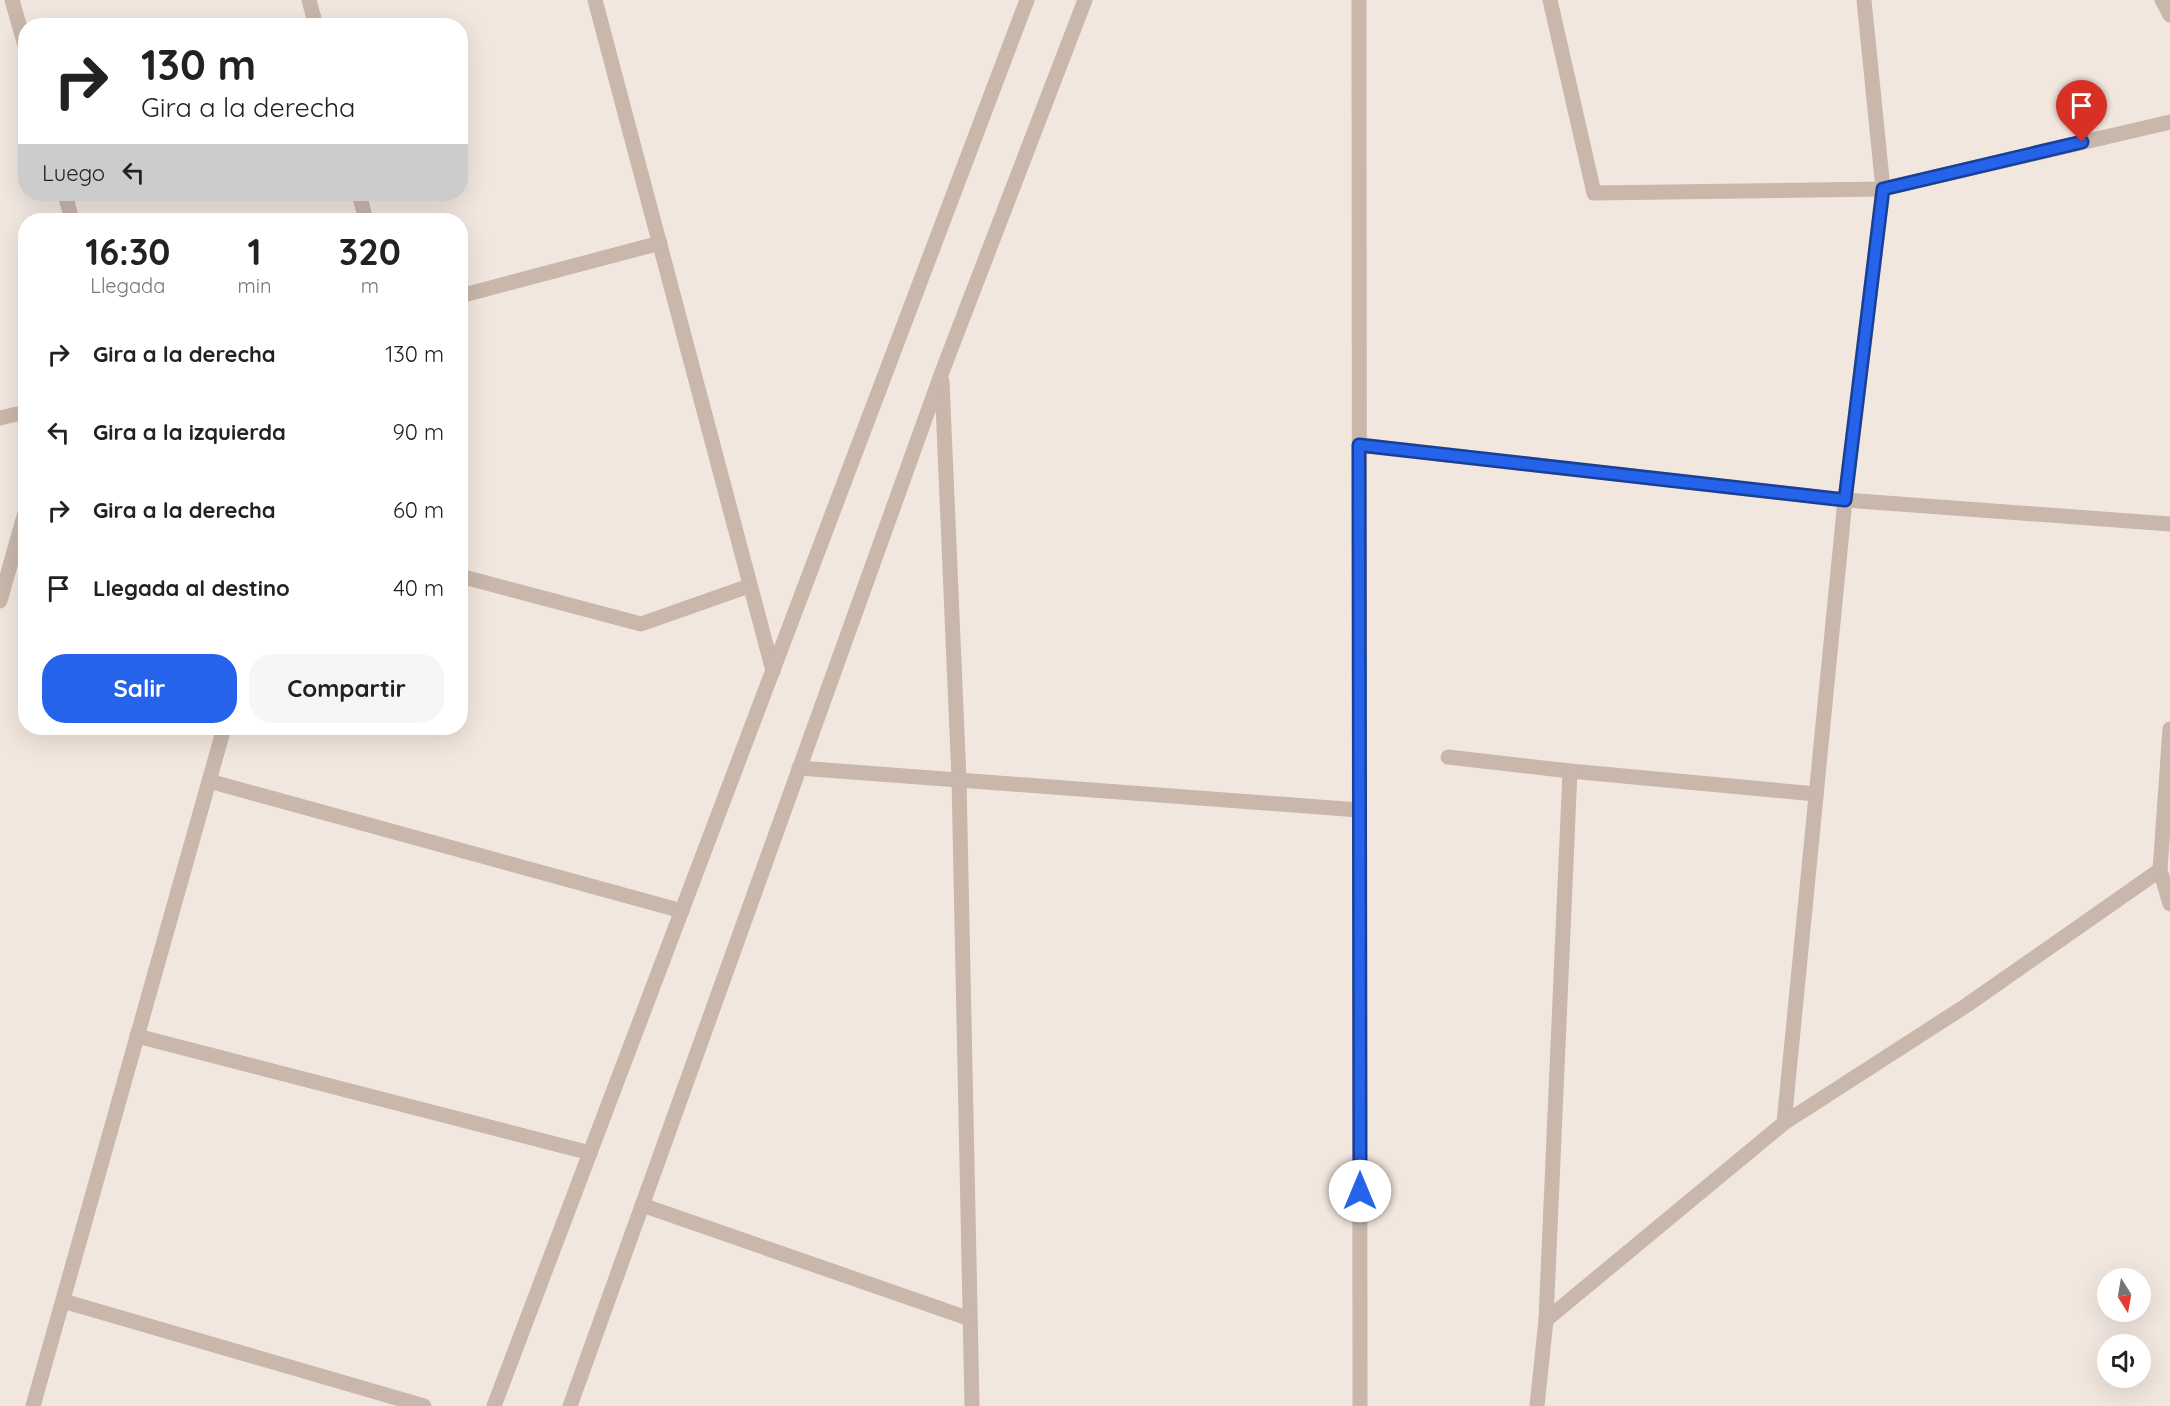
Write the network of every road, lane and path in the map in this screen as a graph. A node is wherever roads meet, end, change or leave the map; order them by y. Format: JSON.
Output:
{"nodes":[{"id":1,"x":12,"y":0,"type":"edge"},
{"id":2,"x":309,"y":0,"type":"edge"},
{"id":3,"x":596,"y":0,"type":"edge"},
{"id":4,"x":1027,"y":0,"type":"edge"},
{"id":5,"x":1085,"y":0,"type":"edge"},
{"id":6,"x":1359,"y":0,"type":"edge"},
{"id":7,"x":1550,"y":0,"type":"edge"},
{"id":8,"x":1864,"y":0,"type":"edge"},
{"id":9,"x":2162,"y":0,"type":"edge"},
{"id":10,"x":2170,"y":15,"type":"edge"},
{"id":11,"x":314,"y":18,"type":"edge"},
{"id":12,"x":18,"y":21,"type":"edge"},
{"id":13,"x":2170,"y":122,"type":"edge"},
{"id":14,"x":1883,"y":189,"type":"junction"},
{"id":15,"x":660,"y":243,"type":"junction"},
{"id":16,"x":468,"y":294,"type":"edge"},
{"id":17,"x":942,"y":372,"type":"junction"},
{"id":18,"x":18,"y":414,"type":"edge"},
{"id":19,"x":0,"y":418,"type":"edge"},
{"id":20,"x":1359,"y":445,"type":"junction"},
{"id":21,"x":1845,"y":500,"type":"junction"},
{"id":22,"x":2170,"y":524,"type":"edge"},
{"id":23,"x":18,"y":537,"type":"edge"},
{"id":24,"x":468,"y":578,"type":"edge"},
{"id":25,"x":749,"y":586,"type":"junction"},
{"id":26,"x":0,"y":601,"type":"edge"},
{"id":27,"x":772,"y":671,"type":"junction"},
{"id":28,"x":2170,"y":729,"type":"edge"},
{"id":29,"x":222,"y":735,"type":"edge"},
{"id":30,"x":1448,"y":757,"type":"dead end"},
{"id":31,"x":799,"y":768,"type":"junction"},
{"id":32,"x":1570,"y":771,"type":"junction"},
{"id":33,"x":959,"y":779,"type":"junction"},
{"id":34,"x":209,"y":781,"type":"junction"},
{"id":35,"x":1816,"y":794,"type":"junction"},
{"id":36,"x":1359,"y":810,"type":"junction"},
{"id":37,"x":2167,"y":822,"type":"edge"},
{"id":38,"x":2160,"y":870,"type":"junction"},
{"id":39,"x":2170,"y":904,"type":"edge"},
{"id":40,"x":682,"y":911,"type":"junction"},
{"id":41,"x":137,"y":1036,"type":"junction"},
{"id":42,"x":1784,"y":1124,"type":"junction"},
{"id":43,"x":590,"y":1153,"type":"junction"},
{"id":44,"x":642,"y":1205,"type":"junction"},
{"id":45,"x":63,"y":1301,"type":"junction"},
{"id":46,"x":970,"y":1319,"type":"junction"},
{"id":47,"x":1546,"y":1320,"type":"junction"},
{"id":48,"x":33,"y":1406,"type":"edge"},
{"id":49,"x":424,"y":1406,"type":"edge"},
{"id":50,"x":494,"y":1406,"type":"edge"},
{"id":51,"x":570,"y":1406,"type":"edge"},
{"id":52,"x":972,"y":1406,"type":"edge"},
{"id":53,"x":1360,"y":1406,"type":"edge"},
{"id":54,"x":1537,"y":1406,"type":"edge"}],
"edges":[{"from":1,"to":12,"type":"street"},
{"from":2,"to":11,"type":"street"},
{"from":3,"to":15,"type":"street"},
{"from":4,"to":27,"type":"street"},
{"from":5,"to":17,"type":"street"},
{"from":6,"to":20,"type":"street"},
{"from":7,"to":14,"type":"street"},
{"from":8,"to":14,"type":"street"},
{"from":9,"to":10,"type":"street"},
{"from":13,"to":14,"type":"street"},
{"from":14,"to":21,"type":"street"},
{"from":15,"to":16,"type":"street"},
{"from":15,"to":25,"type":"street"},
{"from":17,"to":31,"type":"street"},
{"from":17,"to":33,"type":"street"},
{"from":18,"to":19,"type":"street"},
{"from":20,"to":21,"type":"street"},
{"from":20,"to":36,"type":"street"},
{"from":21,"to":22,"type":"street"},
{"from":21,"to":35,"type":"street"},
{"from":23,"to":26,"type":"street"},
{"from":24,"to":25,"type":"street"},
{"from":25,"to":27,"type":"street"},
{"from":27,"to":40,"type":"street"},
{"from":28,"to":37,"type":"street"},
{"from":29,"to":34,"type":"street"},
{"from":30,"to":32,"type":"street"},
{"from":31,"to":33,"type":"street"},
{"from":31,"to":44,"type":"street"},
{"from":32,"to":35,"type":"street"},
{"from":32,"to":47,"type":"street"},
{"from":33,"to":36,"type":"street"},
{"from":33,"to":46,"type":"street"},
{"from":34,"to":40,"type":"street"},
{"from":34,"to":41,"type":"street"},
{"from":35,"to":42,"type":"street"},
{"from":36,"to":53,"type":"street"},
{"from":37,"to":38,"type":"street"},
{"from":38,"to":39,"type":"street"},
{"from":38,"to":42,"type":"street"},
{"from":40,"to":43,"type":"street"},
{"from":41,"to":43,"type":"street"},
{"from":41,"to":45,"type":"street"},
{"from":42,"to":47,"type":"street"},
{"from":43,"to":50,"type":"street"},
{"from":44,"to":46,"type":"street"},
{"from":44,"to":51,"type":"street"},
{"from":45,"to":48,"type":"street"},
{"from":45,"to":49,"type":"street"},
{"from":46,"to":52,"type":"street"},
{"from":47,"to":54,"type":"street"}]}
